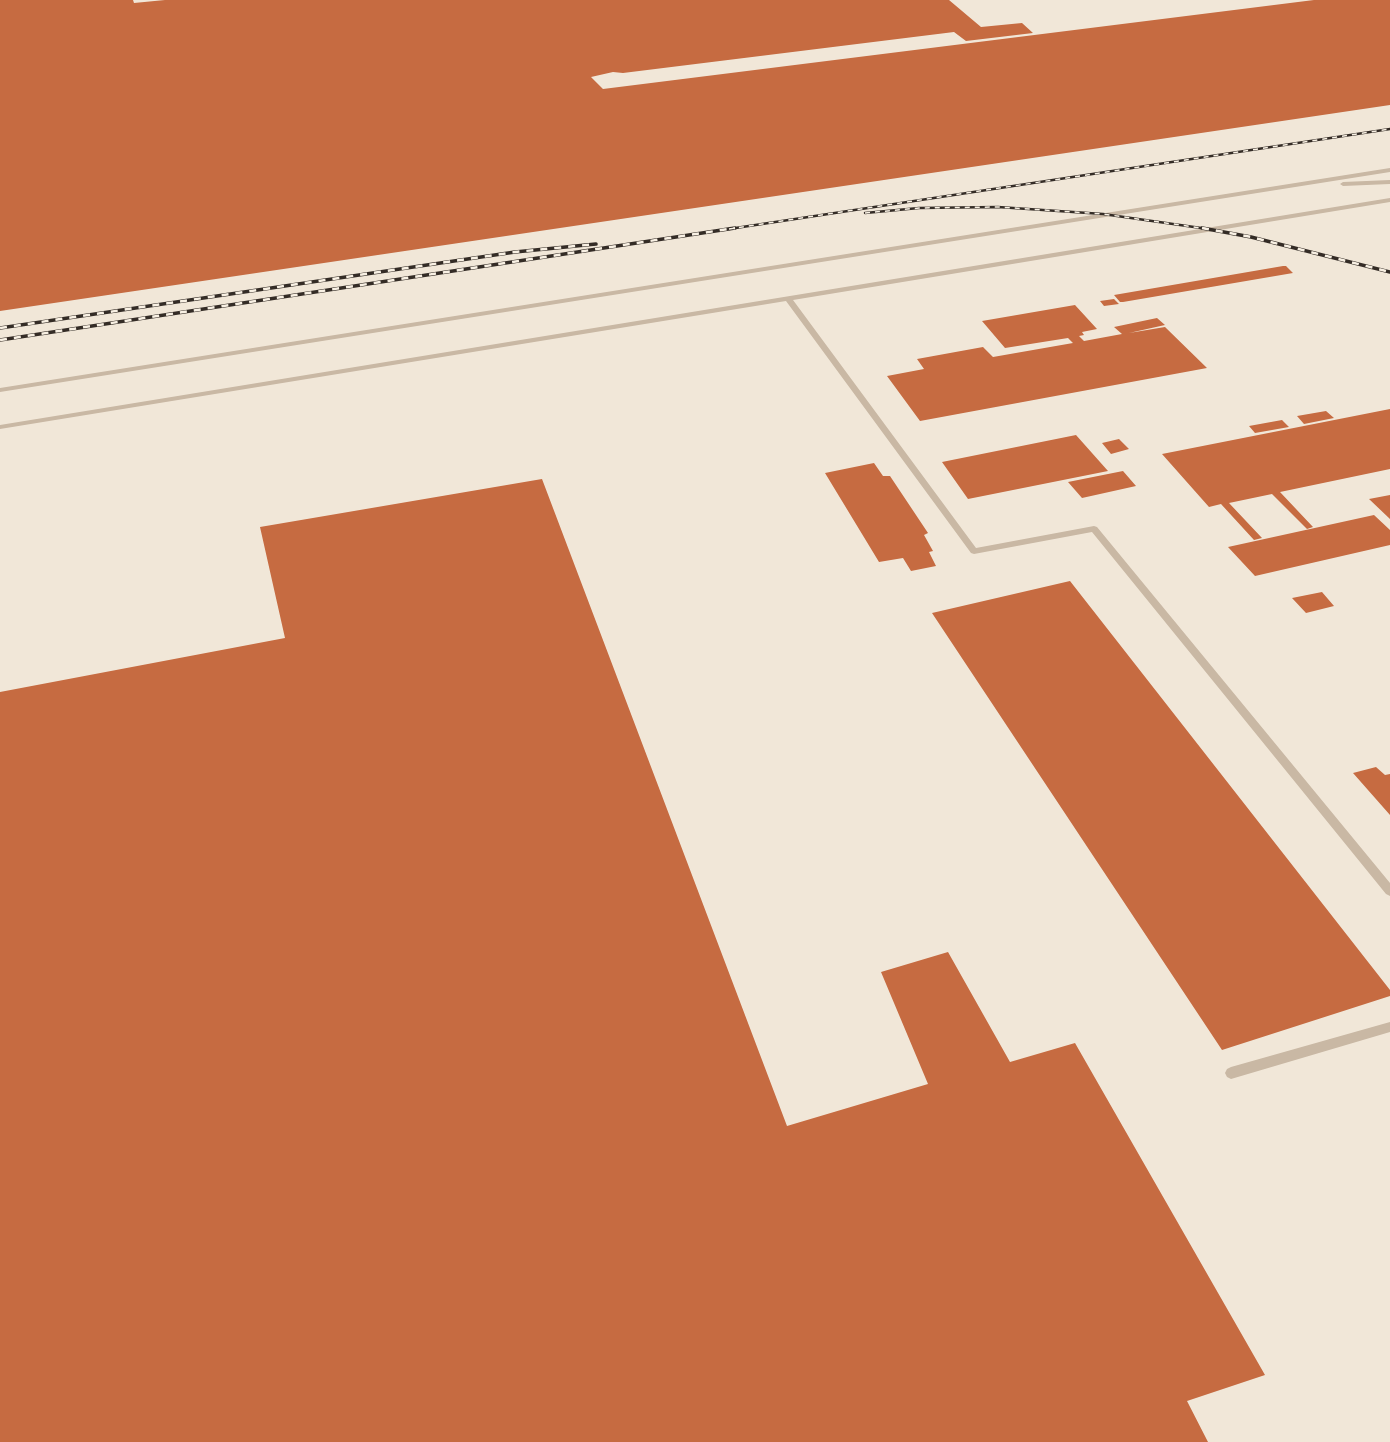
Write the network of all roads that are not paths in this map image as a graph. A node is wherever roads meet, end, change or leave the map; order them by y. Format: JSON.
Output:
{"nodes":[{"id":1,"x":1390,"y":170,"type":"edge"},
{"id":2,"x":1390,"y":182,"type":"edge"},
{"id":3,"x":1271,"y":189,"type":"junction"},
{"id":4,"x":1390,"y":200,"type":"edge"},
{"id":5,"x":788,"y":298,"type":"junction"},
{"id":6,"x":0,"y":390,"type":"edge"},
{"id":7,"x":0,"y":427,"type":"edge"},
{"id":8,"x":1390,"y":891,"type":"edge"},
{"id":9,"x":1390,"y":1028,"type":"edge"},
{"id":10,"x":1231,"y":1072,"type":"dead end"}],
"edges":[{"from":1,"to":3,"type":"lane"},
{"from":2,"to":3,"type":"lane"},
{"from":3,"to":6,"type":"lane"},
{"from":4,"to":5,"type":"lane"},
{"from":5,"to":7,"type":"lane"},
{"from":5,"to":8,"type":"lane"},
{"from":9,"to":10,"type":"lane"}]}
